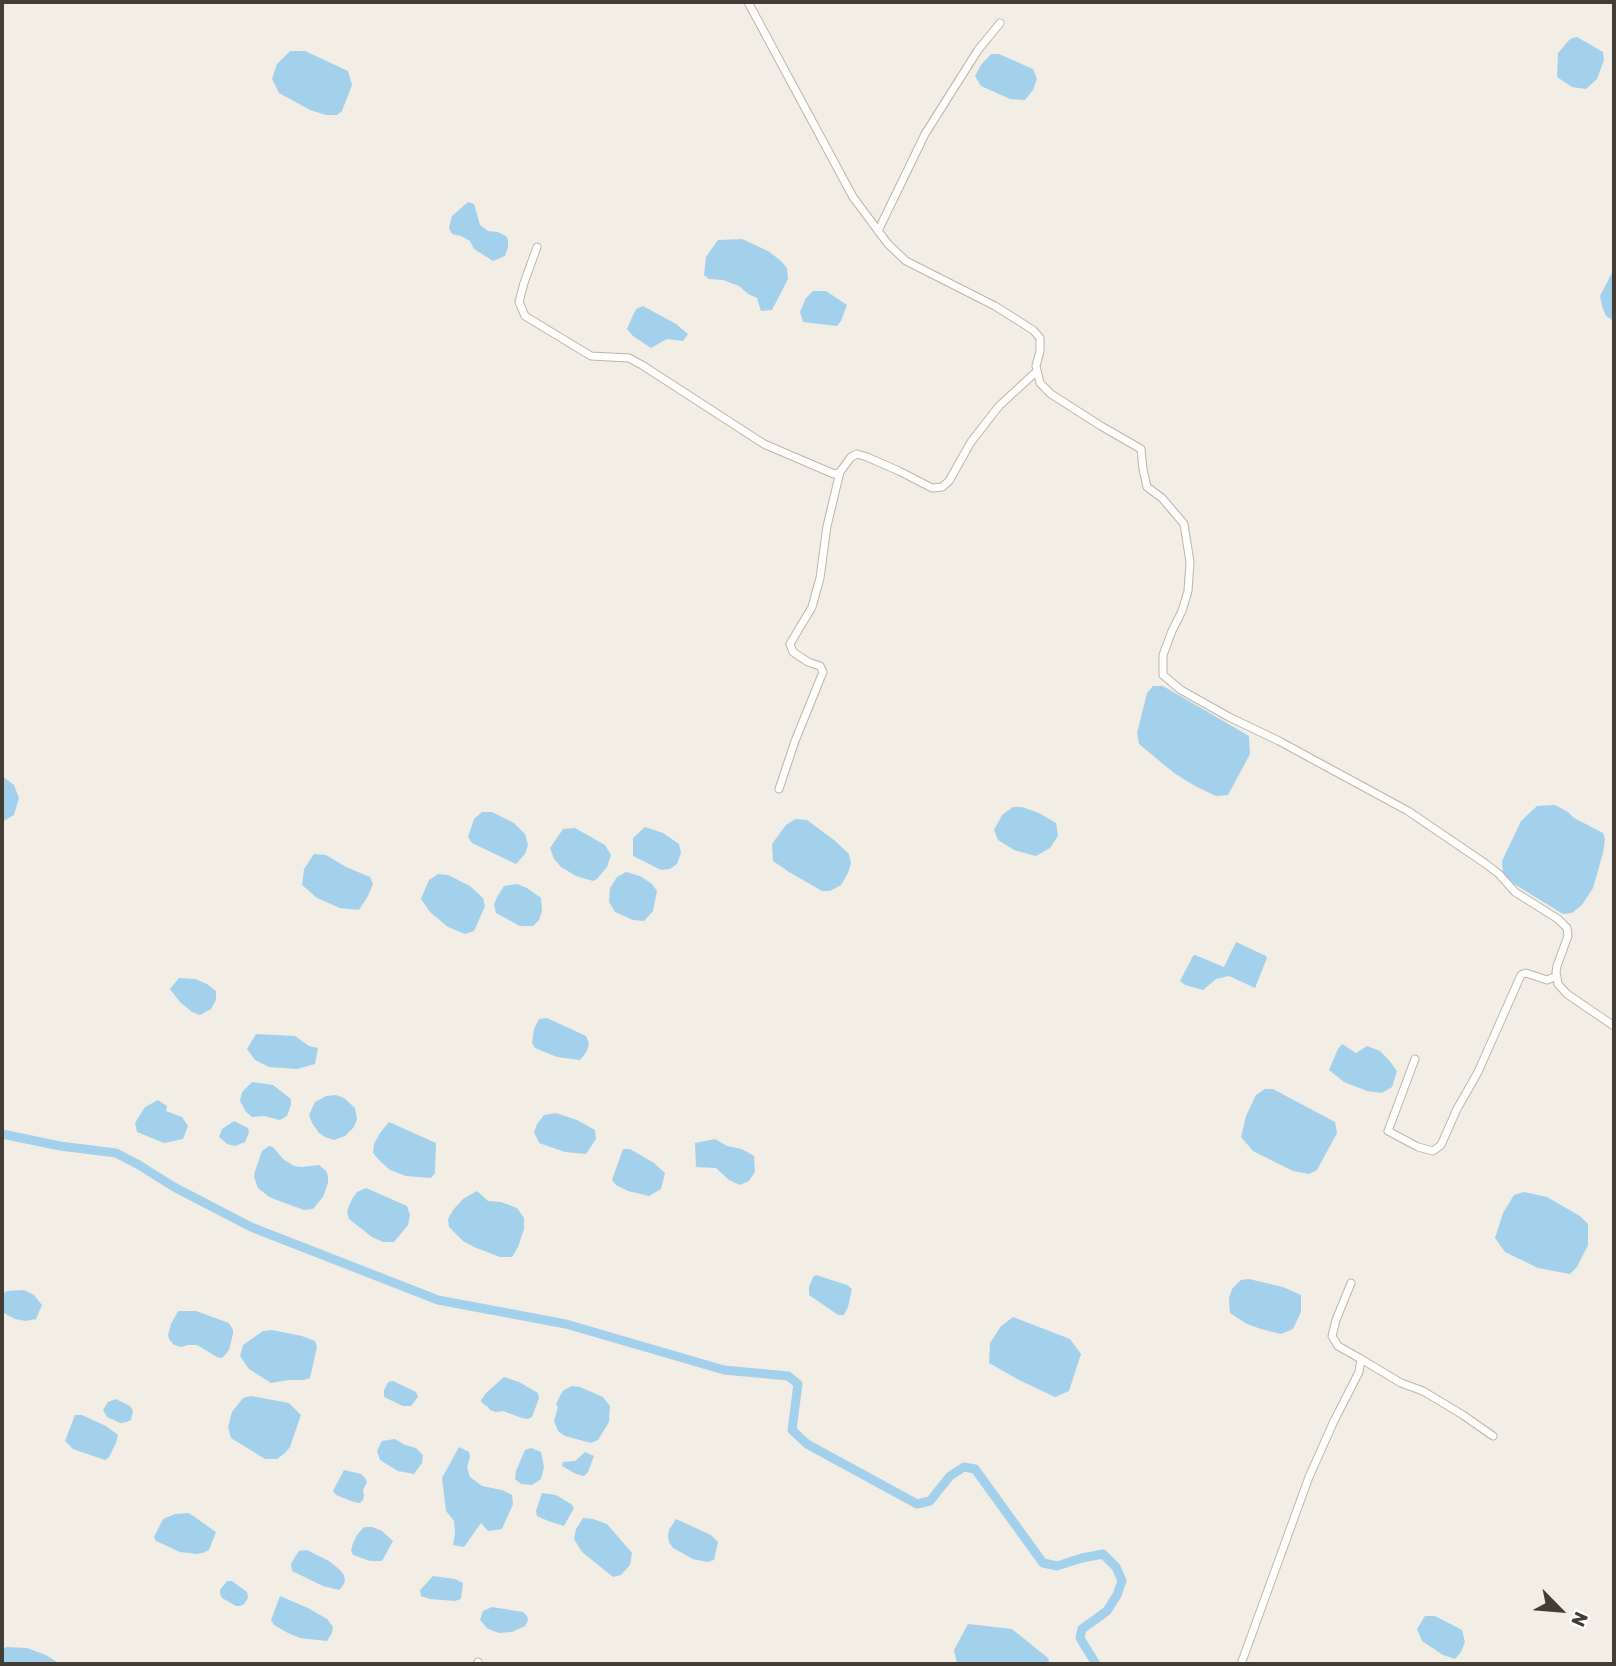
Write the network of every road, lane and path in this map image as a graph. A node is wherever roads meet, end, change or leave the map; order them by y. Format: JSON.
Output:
{"nodes":[{"id":1,"x":748,"y":2,"type":"edge"},
{"id":2,"x":999,"y":23,"type":"dead end"},
{"id":3,"x":878,"y":231,"type":"junction"},
{"id":4,"x":537,"y":247,"type":"dead end"},
{"id":5,"x":1037,"y":371,"type":"junction"},
{"id":6,"x":841,"y":472,"type":"junction"},
{"id":7,"x":779,"y":789,"type":"dead end"},
{"id":8,"x":1557,"y":976,"type":"junction"},
{"id":9,"x":1614,"y":1026,"type":"edge"},
{"id":10,"x":1415,"y":1059,"type":"dead end"},
{"id":11,"x":1351,"y":1283,"type":"dead end"},
{"id":12,"x":1361,"y":1359,"type":"junction"},
{"id":13,"x":1493,"y":1436,"type":"dead end"},
{"id":14,"x":1241,"y":1664,"type":"edge"}],
"edges":[{"from":1,"to":3,"type":"street"},
{"from":2,"to":3,"type":"street"},
{"from":3,"to":5,"type":"street"},
{"from":4,"to":6,"type":"street"},
{"from":5,"to":6,"type":"street"},
{"from":5,"to":8,"type":"street"},
{"from":6,"to":7,"type":"street"},
{"from":8,"to":9,"type":"street"},
{"from":8,"to":10,"type":"street"},
{"from":11,"to":12,"type":"street"},
{"from":12,"to":13,"type":"street"},
{"from":12,"to":14,"type":"street"}]}
